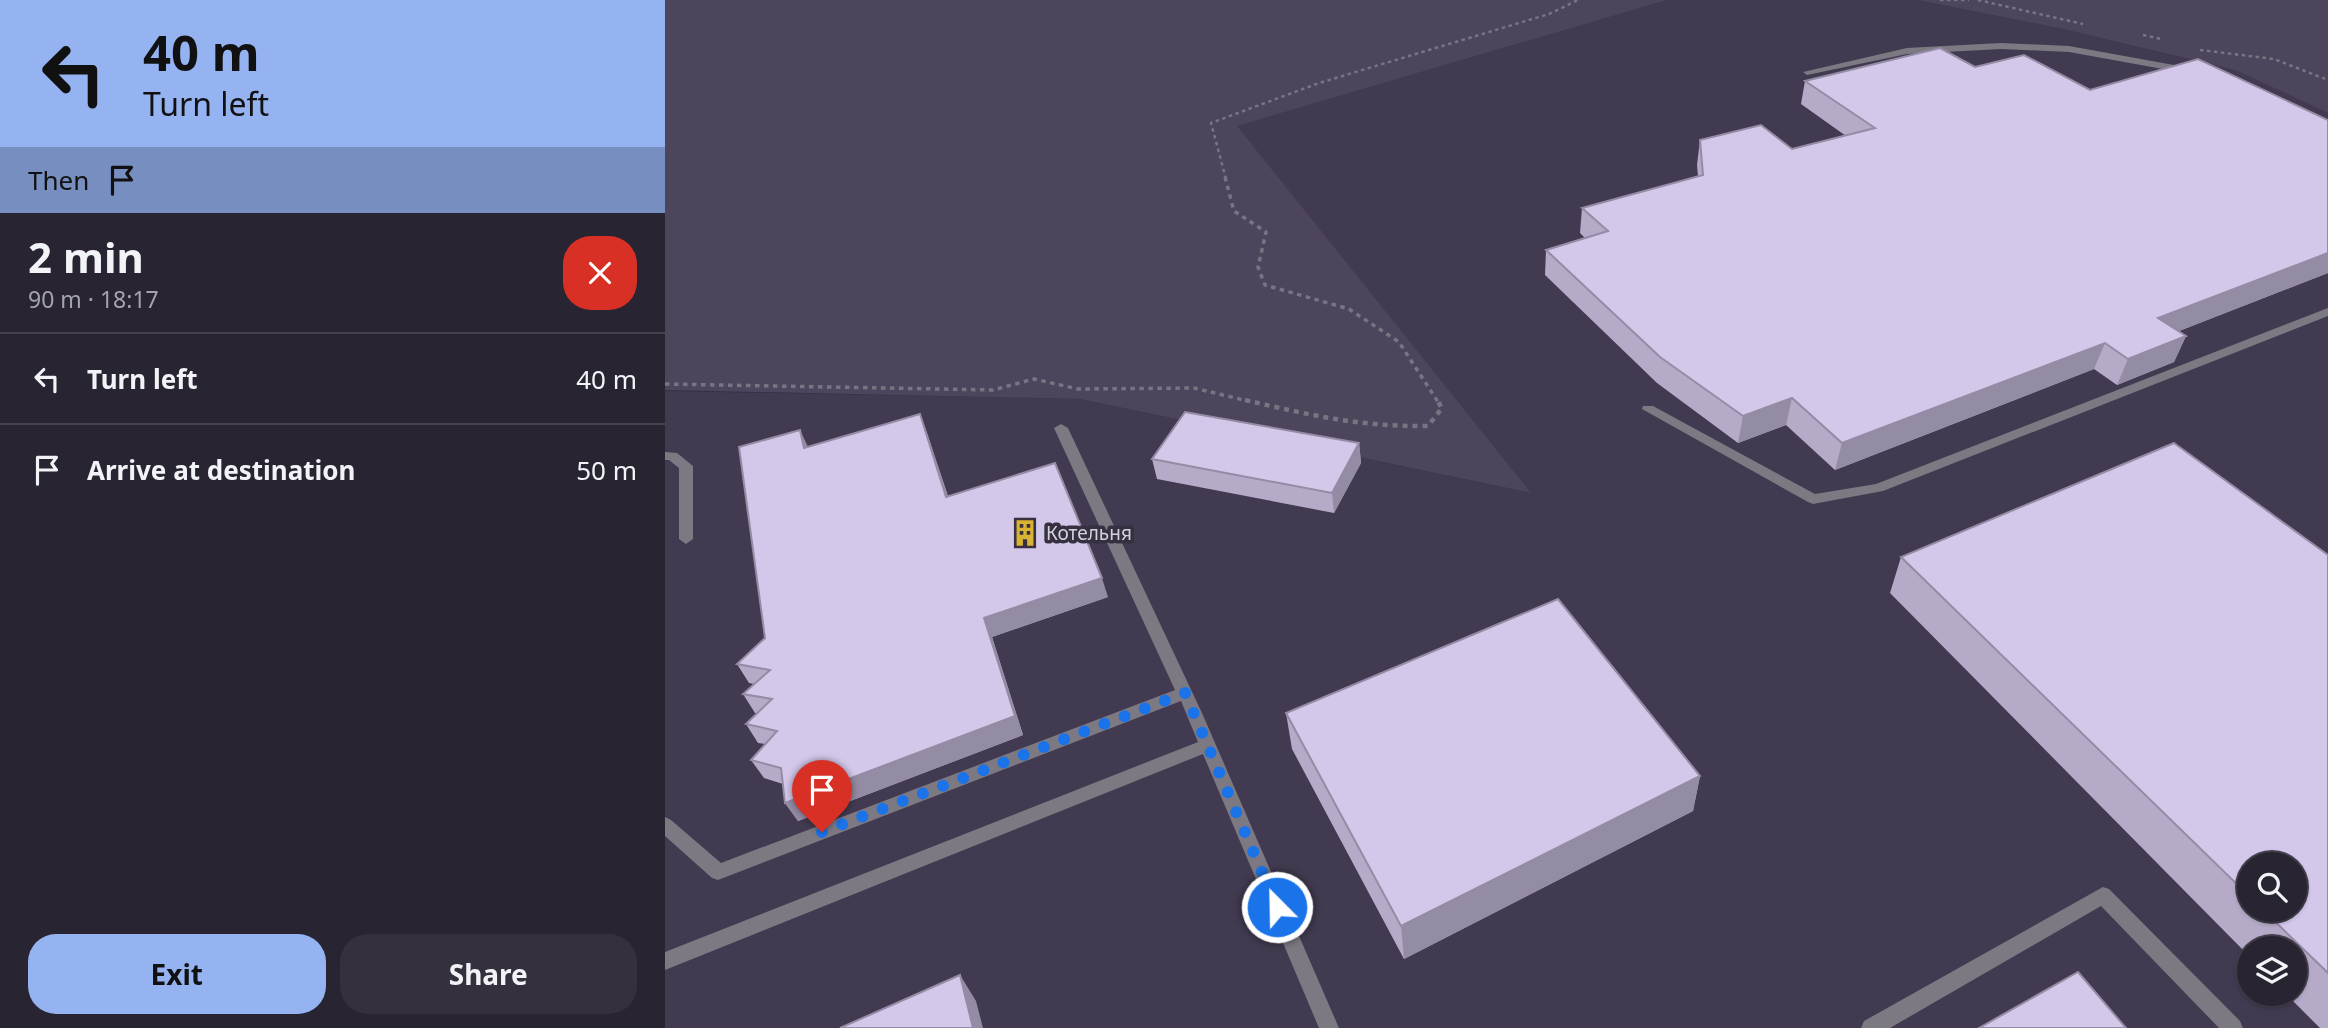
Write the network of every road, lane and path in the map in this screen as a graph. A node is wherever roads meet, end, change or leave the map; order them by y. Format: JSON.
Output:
{"nodes":[{"id":1,"x":1578,"y":0,"type":"edge"},
{"id":2,"x":1940,"y":0,"type":"edge"},
{"id":3,"x":1969,"y":0,"type":"edge"},
{"id":4,"x":1807,"y":72,"type":"dead end"},
{"id":5,"x":2200,"y":73,"type":"edge"},
{"id":6,"x":2328,"y":312,"type":"edge"},
{"id":7,"x":665,"y":384,"type":"edge"},
{"id":8,"x":1648,"y":409,"type":"dead end"},
{"id":9,"x":1061,"y":428,"type":"dead end"},
{"id":10,"x":665,"y":456,"type":"edge"},
{"id":11,"x":686,"y":539,"type":"dead end"},
{"id":12,"x":1185,"y":693,"type":"junction"},
{"id":13,"x":1208,"y":745,"type":"junction"},
{"id":14,"x":665,"y":825,"type":"edge"},
{"id":15,"x":665,"y":961,"type":"edge"},
{"id":16,"x":1329,"y":1028,"type":"edge"},
{"id":17,"x":1871,"y":1028,"type":"edge"},
{"id":18,"x":2232,"y":1028,"type":"edge"}],
"edges":[{"from":1,"to":7,"type":"path"},
{"from":2,"to":3,"type":"path"},
{"from":4,"to":5,"type":"lane"},
{"from":6,"to":8,"type":"lane"},
{"from":9,"to":12,"type":"lane"},
{"from":10,"to":11,"type":"lane"},
{"from":12,"to":13,"type":"lane"},
{"from":12,"to":14,"type":"lane"},
{"from":13,"to":15,"type":"lane"},
{"from":13,"to":16,"type":"lane"},
{"from":17,"to":18,"type":"lane"}]}
